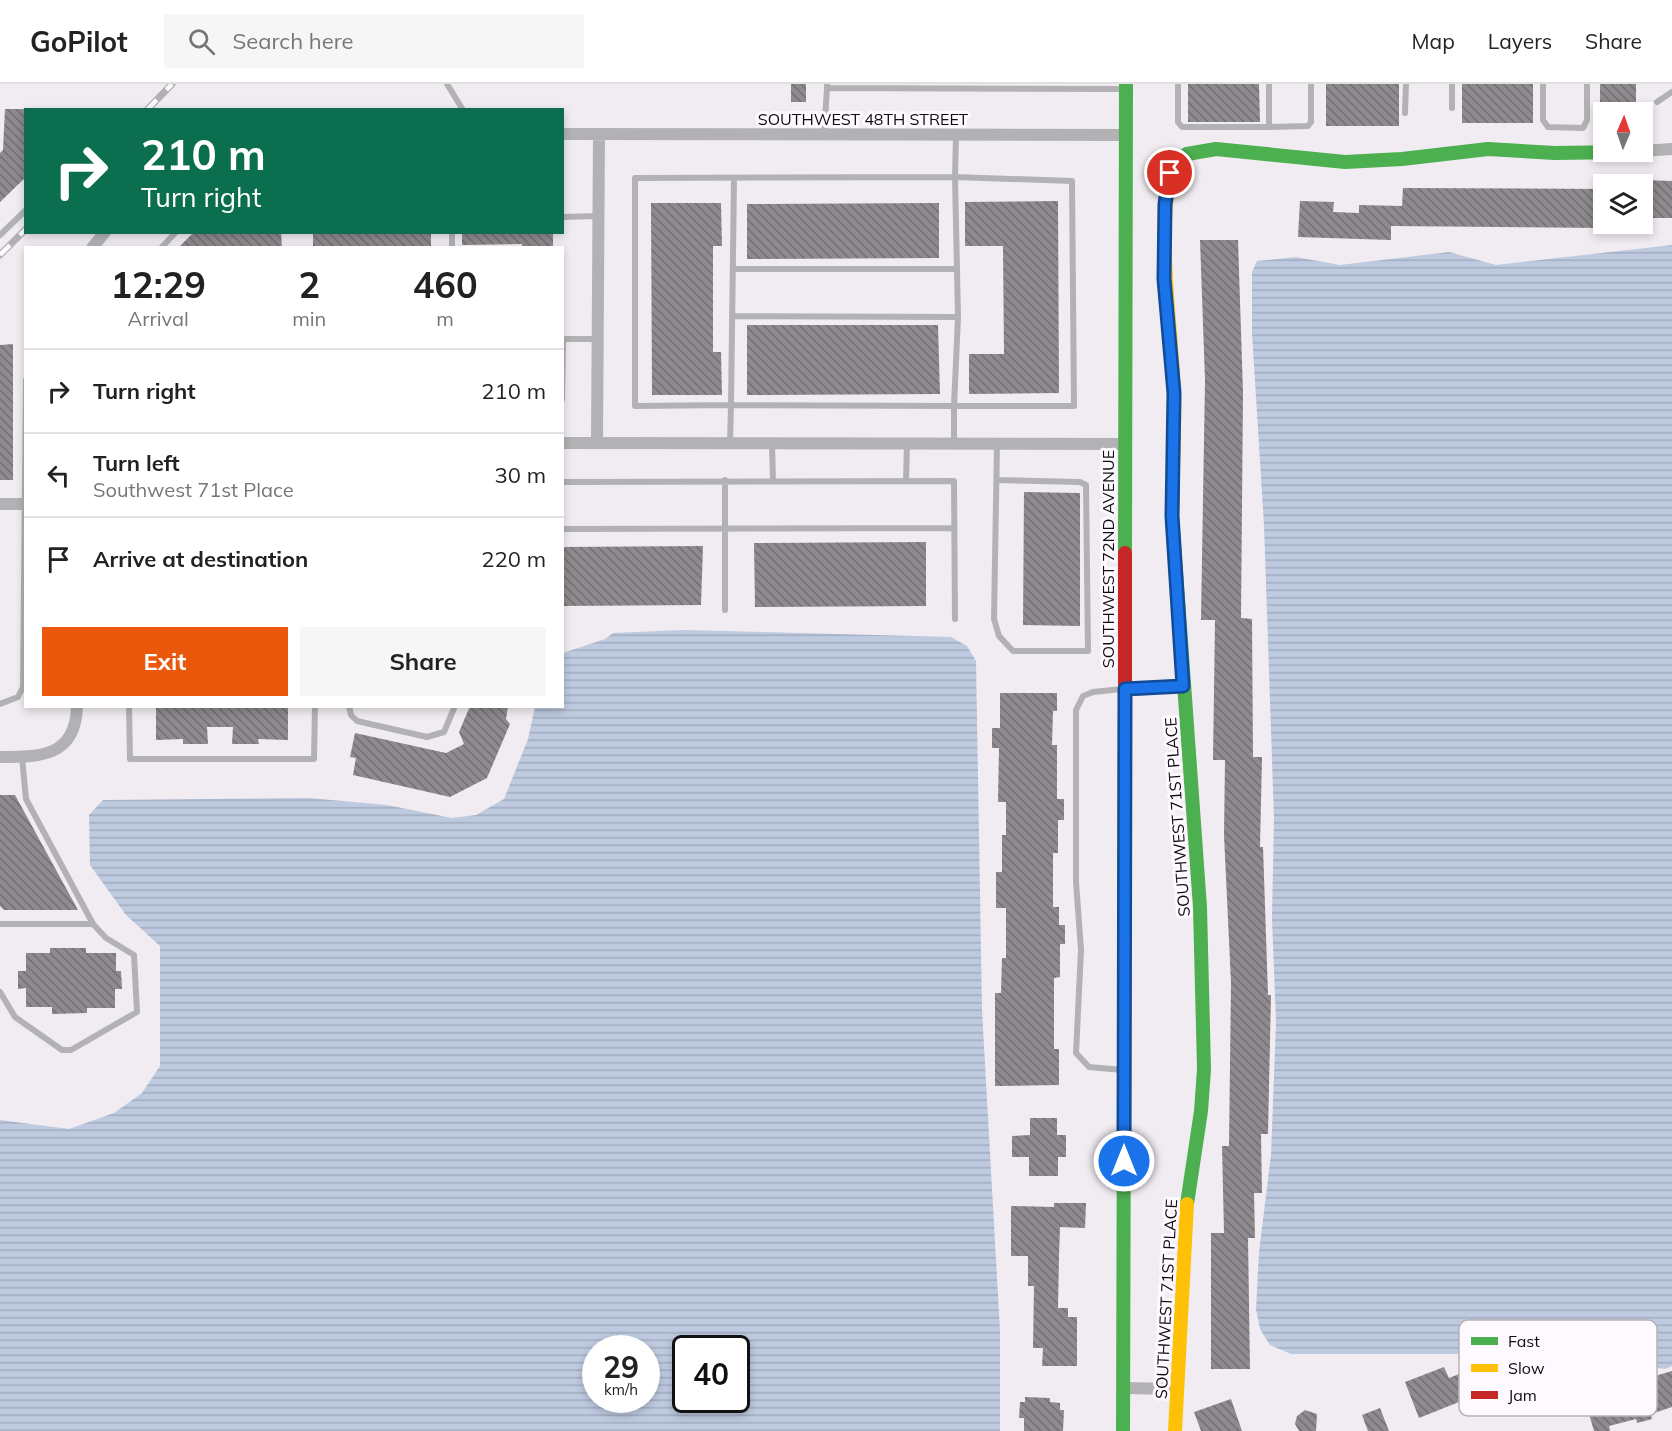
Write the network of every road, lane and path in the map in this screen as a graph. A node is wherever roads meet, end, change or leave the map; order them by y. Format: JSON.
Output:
{"nodes":[{"id":1,"x":447,"y":84,"type":"edge"},
{"id":2,"x":1178,"y":84,"type":"edge"},
{"id":3,"x":1269,"y":84,"type":"edge"},
{"id":4,"x":1311,"y":84,"type":"edge"},
{"id":5,"x":1406,"y":84,"type":"edge"},
{"id":6,"x":1452,"y":84,"type":"edge"},
{"id":7,"x":1543,"y":84,"type":"edge"},
{"id":8,"x":1587,"y":84,"type":"edge"},
{"id":9,"x":827,"y":86,"type":"edge"},
{"id":10,"x":1126,"y":86,"type":"edge"},
{"id":11,"x":1672,"y":92,"type":"edge"},
{"id":12,"x":1657,"y":102,"type":"dead end"},
{"id":13,"x":462,"y":108,"type":"edge"},
{"id":14,"x":1452,"y":108,"type":"dead end"},
{"id":15,"x":1405,"y":113,"type":"dead end"},
{"id":16,"x":1269,"y":127,"type":"junction"},
{"id":17,"x":564,"y":134,"type":"edge"},
{"id":18,"x":599,"y":134,"type":"junction"},
{"id":19,"x":824,"y":135,"type":"junction"},
{"id":20,"x":1126,"y":135,"type":"junction"},
{"id":21,"x":956,"y":136,"type":"junction"},
{"id":22,"x":1672,"y":149,"type":"edge"},
{"id":23,"x":1653,"y":150,"type":"edge"},
{"id":24,"x":1593,"y":152,"type":"edge"},
{"id":25,"x":956,"y":177,"type":"junction"},
{"id":26,"x":734,"y":178,"type":"junction"},
{"id":27,"x":24,"y":212,"type":"edge"},
{"id":28,"x":599,"y":216,"type":"junction"},
{"id":29,"x":564,"y":217,"type":"edge"},
{"id":30,"x":103,"y":234,"type":"edge"},
{"id":31,"x":174,"y":234,"type":"edge"},
{"id":32,"x":0,"y":235,"type":"edge"},
{"id":33,"x":94,"y":246,"type":"edge"},
{"id":34,"x":163,"y":246,"type":"edge"},
{"id":35,"x":732,"y":269,"type":"junction"},
{"id":36,"x":956,"y":269,"type":"junction"},
{"id":37,"x":732,"y":316,"type":"junction"},
{"id":38,"x":958,"y":316,"type":"junction"},
{"id":39,"x":564,"y":339,"type":"edge"},
{"id":40,"x":598,"y":339,"type":"junction"},
{"id":41,"x":730,"y":405,"type":"junction"},
{"id":42,"x":954,"y":406,"type":"junction"},
{"id":43,"x":564,"y":443,"type":"edge"},
{"id":44,"x":597,"y":443,"type":"junction"},
{"id":45,"x":730,"y":443,"type":"junction"},
{"id":46,"x":772,"y":443,"type":"junction"},
{"id":47,"x":907,"y":444,"type":"junction"},
{"id":48,"x":954,"y":444,"type":"junction"},
{"id":49,"x":997,"y":444,"type":"junction"},
{"id":50,"x":1125,"y":444,"type":"junction"},
{"id":51,"x":725,"y":480,"type":"junction"},
{"id":52,"x":997,"y":480,"type":"junction"},
{"id":53,"x":773,"y":481,"type":"junction"},
{"id":54,"x":906,"y":481,"type":"junction"},
{"id":55,"x":564,"y":482,"type":"edge"},
{"id":56,"x":0,"y":504,"type":"edge"},
{"id":57,"x":24,"y":504,"type":"edge"},
{"id":58,"x":725,"y":528,"type":"junction"},
{"id":59,"x":954,"y":528,"type":"junction"},
{"id":60,"x":564,"y":529,"type":"edge"},
{"id":61,"x":24,"y":596,"type":"edge"},
{"id":62,"x":725,"y":610,"type":"dead end"},
{"id":63,"x":955,"y":619,"type":"dead end"},
{"id":64,"x":1183,"y":686,"type":"junction"},
{"id":65,"x":1125,"y":689,"type":"junction"},
{"id":66,"x":0,"y":704,"type":"edge"},
{"id":67,"x":77,"y":708,"type":"edge"},
{"id":68,"x":129,"y":708,"type":"edge"},
{"id":69,"x":315,"y":708,"type":"edge"},
{"id":70,"x":349,"y":708,"type":"edge"},
{"id":71,"x":454,"y":708,"type":"edge"},
{"id":72,"x":0,"y":757,"type":"edge"},
{"id":73,"x":22,"y":757,"type":"junction"},
{"id":74,"x":0,"y":924,"type":"edge"},
{"id":75,"x":93,"y":924,"type":"junction"},
{"id":76,"x":0,"y":992,"type":"edge"},
{"id":77,"x":1124,"y":1070,"type":"junction"},
{"id":78,"x":1123,"y":1388,"type":"junction"},
{"id":79,"x":1177,"y":1389,"type":"junction"},
{"id":80,"x":1123,"y":1431,"type":"edge"},
{"id":81,"x":1175,"y":1431,"type":"edge"}],
"edges":[{"from":1,"to":13,"type":"lane"},
{"from":2,"to":16,"type":"lane"},
{"from":3,"to":16,"type":"lane"},
{"from":4,"to":16,"type":"lane"},
{"from":5,"to":15,"type":"lane"},
{"from":6,"to":14,"type":"lane"},
{"from":7,"to":8,"type":"lane"},
{"from":9,"to":10,"type":"lane"},
{"from":9,"to":19,"type":"lane"},
{"from":10,"to":20,"type":"street","name":"SOUTHWEST 72ND AVENUE"},
{"from":11,"to":12,"type":"lane"},
{"from":17,"to":18,"type":"street","name":"SOUTHWEST 48TH STREET"},
{"from":18,"to":19,"type":"street","name":"SOUTHWEST 48TH STREET"},
{"from":18,"to":28,"type":"street"},
{"from":19,"to":21,"type":"street","name":"SOUTHWEST 48TH STREET"},
{"from":20,"to":21,"type":"street","name":"SOUTHWEST 48TH STREET"},
{"from":20,"to":50,"type":"street","name":"SOUTHWEST 72ND AVENUE"},
{"from":21,"to":25,"type":"lane"},
{"from":22,"to":23,"type":"street"},
{"from":24,"to":64,"type":"street","name":"SOUTHWEST 71ST PLACE"},
{"from":25,"to":26,"type":"lane"},
{"from":25,"to":36,"type":"lane"},
{"from":25,"to":42,"type":"lane"},
{"from":26,"to":35,"type":"lane"},
{"from":26,"to":41,"type":"lane"},
{"from":27,"to":32,"type":"lane"},
{"from":28,"to":29,"type":"lane"},
{"from":28,"to":40,"type":"street"},
{"from":30,"to":33,"type":"street"},
{"from":31,"to":34,"type":"lane"},
{"from":35,"to":36,"type":"lane"},
{"from":35,"to":37,"type":"lane"},
{"from":36,"to":38,"type":"lane"},
{"from":37,"to":38,"type":"lane"},
{"from":37,"to":41,"type":"lane"},
{"from":38,"to":42,"type":"lane"},
{"from":39,"to":40,"type":"lane"},
{"from":40,"to":44,"type":"street"},
{"from":41,"to":42,"type":"lane"},
{"from":41,"to":45,"type":"lane"},
{"from":42,"to":48,"type":"lane"},
{"from":43,"to":44,"type":"street"},
{"from":44,"to":45,"type":"street"},
{"from":45,"to":46,"type":"street"},
{"from":46,"to":47,"type":"street"},
{"from":46,"to":53,"type":"lane"},
{"from":47,"to":48,"type":"street"},
{"from":47,"to":54,"type":"lane"},
{"from":48,"to":49,"type":"street"},
{"from":49,"to":50,"type":"street"},
{"from":49,"to":52,"type":"lane"},
{"from":50,"to":65,"type":"street","name":"SOUTHWEST 72ND AVENUE"},
{"from":51,"to":53,"type":"lane"},
{"from":51,"to":55,"type":"lane"},
{"from":51,"to":58,"type":"lane"},
{"from":52,"to":52,"type":"lane"},
{"from":53,"to":54,"type":"lane"},
{"from":54,"to":59,"type":"lane"},
{"from":56,"to":57,"type":"street"},
{"from":58,"to":59,"type":"lane"},
{"from":58,"to":60,"type":"lane"},
{"from":58,"to":62,"type":"lane"},
{"from":59,"to":63,"type":"lane"},
{"from":61,"to":66,"type":"lane"},
{"from":64,"to":65,"type":"street"},
{"from":64,"to":79,"type":"street","name":"SOUTHWEST 71ST PLACE"},
{"from":65,"to":77,"type":"street","name":"SOUTHWEST 72ND AVENUE"},
{"from":65,"to":77,"type":"lane"},
{"from":67,"to":73,"type":"street"},
{"from":68,"to":69,"type":"lane"},
{"from":70,"to":71,"type":"lane"},
{"from":72,"to":73,"type":"street"},
{"from":73,"to":75,"type":"lane"},
{"from":74,"to":75,"type":"lane"},
{"from":75,"to":76,"type":"lane"},
{"from":77,"to":78,"type":"street","name":"SOUTHWEST 72ND AVENUE"},
{"from":78,"to":79,"type":"street"},
{"from":78,"to":80,"type":"street","name":"SOUTHWEST 72ND AVENUE"},
{"from":79,"to":81,"type":"street","name":"SOUTHWEST 71ST PLACE"}]}
